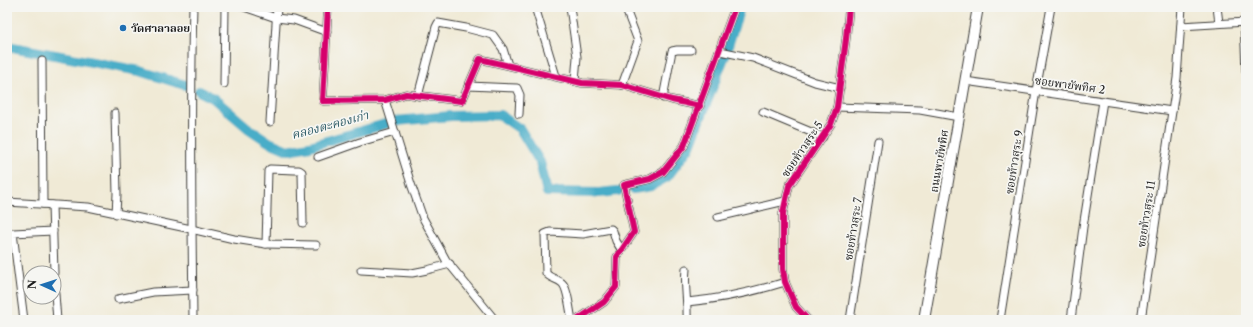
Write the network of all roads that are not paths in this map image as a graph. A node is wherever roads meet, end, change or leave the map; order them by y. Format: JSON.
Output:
{"nodes":[{"id":1,"x":193,"y":7,"type":"edge"},
{"id":2,"x":225,"y":7,"type":"edge"},
{"id":3,"x":244,"y":7,"type":"edge"},
{"id":4,"x":277,"y":7,"type":"edge"},
{"id":5,"x":328,"y":7,"type":"edge"},
{"id":6,"x":536,"y":7,"type":"edge"},
{"id":7,"x":570,"y":7,"type":"edge"},
{"id":8,"x":625,"y":7,"type":"edge"},
{"id":9,"x":735,"y":7,"type":"edge"},
{"id":10,"x":849,"y":7,"type":"edge"},
{"id":11,"x":978,"y":7,"type":"edge"},
{"id":12,"x":1051,"y":7,"type":"edge"},
{"id":13,"x":1182,"y":7,"type":"edge"},
{"id":14,"x":1218,"y":7,"type":"edge"},
{"id":15,"x":276,"y":18,"type":"junction"},
{"id":16,"x":1245,"y":22,"type":"edge"},
{"id":17,"x":1218,"y":23,"type":"junction"},
{"id":18,"x":1181,"y":26,"type":"junction"},
{"id":19,"x":327,"y":32,"type":"junction"},
{"id":20,"x":691,"y":50,"type":"dead end"},
{"id":21,"x":720,"y":50,"type":"junction"},
{"id":22,"x":42,"y":61,"type":"dead end"},
{"id":23,"x":508,"y":66,"type":"junction"},
{"id":24,"x":1246,"y":71,"type":"edge"},
{"id":25,"x":556,"y":76,"type":"junction"},
{"id":26,"x":575,"y":81,"type":"junction"},
{"id":27,"x":965,"y":81,"type":"junction"},
{"id":28,"x":224,"y":84,"type":"dead end"},
{"id":29,"x":622,"y":85,"type":"junction"},
{"id":30,"x":468,"y":86,"type":"junction"},
{"id":31,"x":840,"y":88,"type":"junction"},
{"id":32,"x":1036,"y":91,"type":"junction"},
{"id":33,"x":418,"y":96,"type":"junction"},
{"id":34,"x":664,"y":98,"type":"junction"},
{"id":35,"x":386,"y":100,"type":"junction"},
{"id":36,"x":1103,"y":101,"type":"junction"},
{"id":37,"x":700,"y":106,"type":"junction"},
{"id":38,"x":837,"y":107,"type":"junction"},
{"id":39,"x":1172,"y":111,"type":"junction"},
{"id":40,"x":763,"y":112,"type":"dead end"},
{"id":41,"x":115,"y":113,"type":"dead end"},
{"id":42,"x":519,"y":114,"type":"dead end"},
{"id":43,"x":959,"y":117,"type":"junction"},
{"id":44,"x":270,"y":122,"type":"dead end"},
{"id":45,"x":395,"y":132,"type":"junction"},
{"id":46,"x":823,"y":137,"type":"junction"},
{"id":47,"x":878,"y":141,"type":"dead end"},
{"id":48,"x":318,"y":157,"type":"dead end"},
{"id":49,"x":785,"y":201,"type":"junction"},
{"id":50,"x":7,"y":202,"type":"edge"},
{"id":51,"x":43,"y":204,"type":"junction"},
{"id":52,"x":52,"y":205,"type":"junction"},
{"id":53,"x":116,"y":214,"type":"junction"},
{"id":54,"x":718,"y":217,"type":"dead end"},
{"id":55,"x":303,"y":223,"type":"dead end"},
{"id":56,"x":191,"y":229,"type":"junction"},
{"id":57,"x":53,"y":230,"type":"junction"},
{"id":58,"x":266,"y":244,"type":"junction"},
{"id":59,"x":316,"y":245,"type":"dead end"},
{"id":60,"x":621,"y":249,"type":"junction"},
{"id":61,"x":450,"y":264,"type":"junction"},
{"id":62,"x":54,"y":265,"type":"edge"},
{"id":63,"x":686,"y":269,"type":"dead end"},
{"id":64,"x":361,"y":270,"type":"dead end"},
{"id":65,"x":785,"y":282,"type":"junction"},
{"id":66,"x":193,"y":290,"type":"junction"},
{"id":67,"x":118,"y":299,"type":"dead end"},
{"id":68,"x":687,"y":302,"type":"junction"},
{"id":69,"x":56,"y":305,"type":"edge"},
{"id":70,"x":24,"y":320,"type":"edge"},
{"id":71,"x":57,"y":320,"type":"edge"},
{"id":72,"x":193,"y":320,"type":"edge"},
{"id":73,"x":495,"y":320,"type":"edge"},
{"id":74,"x":572,"y":320,"type":"edge"},
{"id":75,"x":577,"y":320,"type":"edge"},
{"id":76,"x":687,"y":320,"type":"edge"},
{"id":77,"x":808,"y":320,"type":"edge"},
{"id":78,"x":850,"y":320,"type":"edge"},
{"id":79,"x":924,"y":320,"type":"edge"},
{"id":80,"x":1000,"y":320,"type":"edge"},
{"id":81,"x":1071,"y":320,"type":"edge"},
{"id":82,"x":1141,"y":320,"type":"edge"}],
"edges":[{"from":1,"to":56,"type":"street"},
{"from":2,"to":28,"type":"street"},
{"from":3,"to":15,"type":"street"},
{"from":4,"to":15,"type":"street"},
{"from":5,"to":19,"type":"street"},
{"from":6,"to":25,"type":"street"},
{"from":7,"to":26,"type":"street"},
{"from":8,"to":29,"type":"street"},
{"from":9,"to":21,"type":"street"},
{"from":10,"to":31,"type":"street","name":"ซอยท้าวสุระ 5"},
{"from":11,"to":27,"type":"street","name":"ถนนพายัพทิศ"},
{"from":12,"to":32,"type":"street","name":"ซอยท้าวสุระ 9"},
{"from":13,"to":18,"type":"street","name":"ซอยท้าวสุระ 11"},
{"from":14,"to":17,"type":"street"},
{"from":15,"to":19,"type":"street"},
{"from":15,"to":44,"type":"street"},
{"from":16,"to":17,"type":"street"},
{"from":16,"to":24,"type":"street"},
{"from":17,"to":18,"type":"street"},
{"from":18,"to":39,"type":"street","name":"ซอยท้าวสุระ 11"},
{"from":19,"to":35,"type":"street"},
{"from":20,"to":34,"type":"street"},
{"from":21,"to":31,"type":"street"},
{"from":21,"to":37,"type":"street"},
{"from":22,"to":51,"type":"street"},
{"from":23,"to":25,"type":"street"},
{"from":23,"to":30,"type":"street"},
{"from":23,"to":33,"type":"street"},
{"from":25,"to":26,"type":"street"},
{"from":26,"to":29,"type":"street"},
{"from":27,"to":32,"type":"street","name":"ซอยพายัพทิศ 2"},
{"from":27,"to":43,"type":"street","name":"ถนนพายัพทิศ"},
{"from":29,"to":34,"type":"street"},
{"from":30,"to":33,"type":"street"},
{"from":30,"to":42,"type":"street"},
{"from":31,"to":38,"type":"street","name":"ซอยท้าวสุระ 5"},
{"from":32,"to":36,"type":"street","name":"ซอยพายัพทิศ 2"},
{"from":32,"to":80,"type":"street","name":"ซอยท้าวสุระ 9"},
{"from":33,"to":35,"type":"street"},
{"from":34,"to":37,"type":"street"},
{"from":35,"to":45,"type":"street"},
{"from":36,"to":39,"type":"street","name":"ซอยพายัพทิศ 2"},
{"from":36,"to":81,"type":"street"},
{"from":37,"to":60,"type":"street"},
{"from":38,"to":43,"type":"street"},
{"from":38,"to":46,"type":"street","name":"ซอยท้าวสุระ 5"},
{"from":39,"to":82,"type":"street","name":"ซอยท้าวสุระ 11"},
{"from":40,"to":46,"type":"street"},
{"from":41,"to":53,"type":"street"},
{"from":43,"to":79,"type":"street","name":"ถนนพายัพทิศ"},
{"from":45,"to":48,"type":"street"},
{"from":45,"to":61,"type":"street"},
{"from":46,"to":49,"type":"street","name":"ซอยท้าวสุระ 5"},
{"from":47,"to":78,"type":"street","name":"ซอยท้าวสุระ 7"},
{"from":49,"to":54,"type":"street"},
{"from":49,"to":65,"type":"street","name":"ซอยท้าวสุระ 5"},
{"from":50,"to":51,"type":"street"},
{"from":51,"to":52,"type":"street"},
{"from":52,"to":53,"type":"street"},
{"from":52,"to":57,"type":"street"},
{"from":53,"to":56,"type":"street"},
{"from":55,"to":58,"type":"street"},
{"from":56,"to":58,"type":"street"},
{"from":56,"to":66,"type":"street"},
{"from":57,"to":62,"type":"street"},
{"from":57,"to":70,"type":"street"},
{"from":58,"to":59,"type":"street"},
{"from":60,"to":74,"type":"street"},
{"from":60,"to":75,"type":"street"},
{"from":61,"to":64,"type":"street"},
{"from":61,"to":73,"type":"street"},
{"from":63,"to":68,"type":"street"},
{"from":65,"to":68,"type":"street"},
{"from":65,"to":77,"type":"street","name":"ซอยท้าวสุระ 5"},
{"from":66,"to":67,"type":"street"},
{"from":66,"to":72,"type":"street"},
{"from":68,"to":76,"type":"street"},
{"from":69,"to":71,"type":"street"}]}
